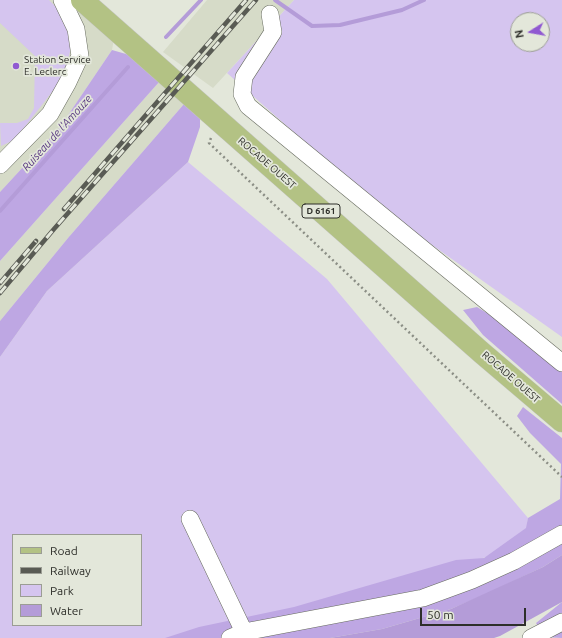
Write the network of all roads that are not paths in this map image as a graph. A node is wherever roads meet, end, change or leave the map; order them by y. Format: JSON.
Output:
{"nodes":[{"id":1,"x":62,"y":0,"type":"edge"},
{"id":2,"x":82,"y":0,"type":"edge"},
{"id":3,"x":92,"y":0,"type":"edge"},
{"id":4,"x":270,"y":14,"type":"dead end"},
{"id":5,"x":109,"y":24,"type":"junction"},
{"id":6,"x":3,"y":157,"type":"edge"},
{"id":7,"x":562,"y":363,"type":"edge"},
{"id":8,"x":562,"y":421,"type":"edge"},
{"id":9,"x":190,"y":518,"type":"dead end"},
{"id":10,"x":562,"y":534,"type":"edge"},
{"id":11,"x":562,"y":622,"type":"edge"},
{"id":12,"x":237,"y":635,"type":"edge"},
{"id":13,"x":531,"y":638,"type":"edge"}],
"edges":[{"from":1,"to":6,"type":"street"},
{"from":2,"to":5,"type":"main road","name":"ROCADE OUEST","number":"D 6161"},
{"from":3,"to":5,"type":"street"},
{"from":4,"to":7,"type":"street"},
{"from":5,"to":8,"type":"main road","name":"ROCADE OUEST","number":"D 6161"},
{"from":9,"to":12,"type":"street"},
{"from":10,"to":12,"type":"street"},
{"from":11,"to":13,"type":"street"}]}
